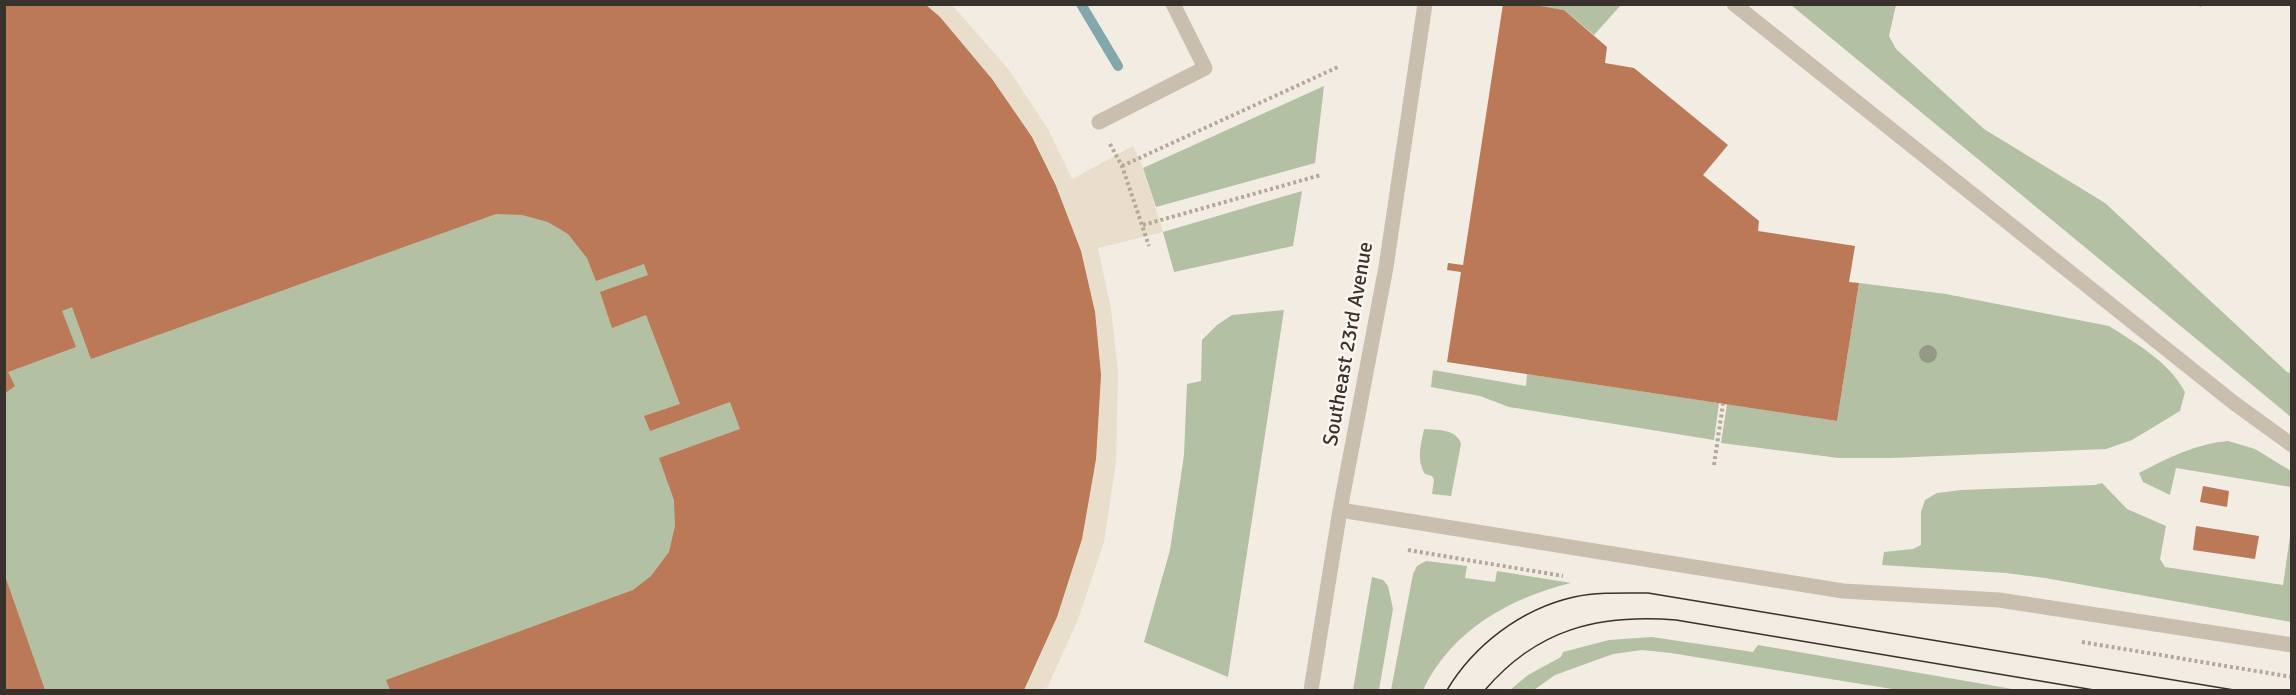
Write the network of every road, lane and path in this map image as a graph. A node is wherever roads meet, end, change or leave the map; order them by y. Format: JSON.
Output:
{"nodes":[{"id":1,"x":1173,"y":4,"type":"edge"},
{"id":2,"x":1425,"y":4,"type":"edge"},
{"id":3,"x":1734,"y":4,"type":"edge"},
{"id":4,"x":1338,"y":67,"type":"dead end"},
{"id":5,"x":1099,"y":122,"type":"dead end"},
{"id":6,"x":1116,"y":155,"type":"dead end"},
{"id":7,"x":1122,"y":166,"type":"junction"},
{"id":8,"x":1321,"y":175,"type":"dead end"},
{"id":9,"x":1143,"y":225,"type":"junction"},
{"id":10,"x":1149,"y":246,"type":"dead end"},
{"id":11,"x":1723,"y":404,"type":"dead end"},
{"id":12,"x":2292,"y":445,"type":"edge"},
{"id":13,"x":1714,"y":465,"type":"dead end"},
{"id":14,"x":1340,"y":510,"type":"junction"},
{"id":15,"x":1408,"y":550,"type":"dead end"},
{"id":16,"x":1563,"y":576,"type":"dead end"},
{"id":17,"x":2081,"y":642,"type":"dead end"},
{"id":18,"x":2292,"y":645,"type":"edge"},
{"id":19,"x":2292,"y":677,"type":"edge"},
{"id":20,"x":1311,"y":690,"type":"edge"}],
"edges":[{"from":1,"to":5,"type":"street"},
{"from":2,"to":14,"type":"street","name":"Southeast 23rd Avenue"},
{"from":3,"to":12,"type":"street"},
{"from":4,"to":7,"type":"path"},
{"from":6,"to":7,"type":"path"},
{"from":7,"to":9,"type":"path"},
{"from":8,"to":9,"type":"path"},
{"from":9,"to":10,"type":"path"},
{"from":11,"to":13,"type":"path"},
{"from":14,"to":18,"type":"street"},
{"from":14,"to":20,"type":"street","name":"Southeast 23rd Avenue"},
{"from":15,"to":16,"type":"path"},
{"from":17,"to":19,"type":"path"}]}
